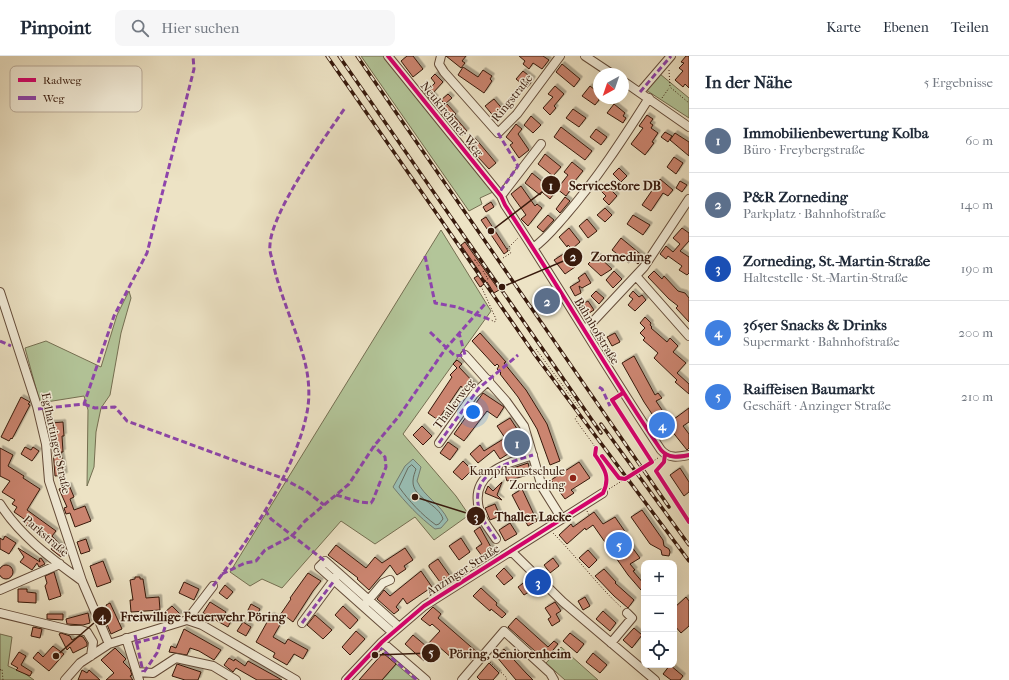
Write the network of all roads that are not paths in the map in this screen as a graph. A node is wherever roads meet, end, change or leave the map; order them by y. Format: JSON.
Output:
{"nodes":[{"id":1,"x":388,"y":56,"type":"edge"},
{"id":2,"x":441,"y":56,"type":"edge"},
{"id":3,"x":560,"y":56,"type":"edge"},
{"id":4,"x":585,"y":56,"type":"edge"},
{"id":5,"x":670,"y":58,"type":"edge"},
{"id":6,"x":603,"y":68,"type":"edge"},
{"id":7,"x":629,"y":85,"type":"edge"},
{"id":8,"x":640,"y":92,"type":"junction"},
{"id":9,"x":648,"y":98,"type":"junction"},
{"id":10,"x":689,"y":127,"type":"edge"},
{"id":11,"x":541,"y":144,"type":"dead end"},
{"id":12,"x":501,"y":196,"type":"junction"},
{"id":13,"x":689,"y":199,"type":"edge"},
{"id":14,"x":533,"y":248,"type":"junction"},
{"id":15,"x":636,"y":276,"type":"junction"},
{"id":16,"x":0,"y":292,"type":"edge"},
{"id":17,"x":585,"y":330,"type":"junction"},
{"id":18,"x":689,"y":336,"type":"edge"},
{"id":19,"x":465,"y":355,"type":"dead end"},
{"id":20,"x":489,"y":380,"type":"junction"},
{"id":21,"x":439,"y":443,"type":"dead end"},
{"id":22,"x":533,"y":455,"type":"junction"},
{"id":23,"x":689,"y":455,"type":"edge"},
{"id":24,"x":603,"y":492,"type":"dead end"},
{"id":25,"x":0,"y":504,"type":"edge"},
{"id":26,"x":562,"y":519,"type":"junction"},
{"id":27,"x":496,"y":539,"type":"dead end"},
{"id":28,"x":511,"y":551,"type":"junction"},
{"id":29,"x":60,"y":564,"type":"junction"},
{"id":30,"x":390,"y":580,"type":"dead end"},
{"id":31,"x":82,"y":581,"type":"junction"},
{"id":32,"x":213,"y":586,"type":"dead end"},
{"id":33,"x":0,"y":590,"type":"edge"},
{"id":34,"x":366,"y":603,"type":"junction"},
{"id":35,"x":0,"y":613,"type":"edge"},
{"id":36,"x":627,"y":614,"type":"road end"},
{"id":37,"x":187,"y":620,"type":"junction"},
{"id":38,"x":302,"y":623,"type":"dead end"},
{"id":39,"x":395,"y":629,"type":"junction"},
{"id":40,"x":126,"y":638,"type":"junction"},
{"id":41,"x":382,"y":642,"type":"junction"},
{"id":42,"x":611,"y":643,"type":"junction"},
{"id":43,"x":109,"y":644,"type":"junction"},
{"id":44,"x":91,"y":656,"type":"junction"},
{"id":45,"x":138,"y":676,"type":"edge"},
{"id":46,"x":65,"y":680,"type":"edge"},
{"id":47,"x":236,"y":680,"type":"edge"},
{"id":48,"x":296,"y":680,"type":"edge"},
{"id":49,"x":346,"y":680,"type":"edge"},
{"id":50,"x":426,"y":680,"type":"edge"},
{"id":51,"x":462,"y":680,"type":"edge"},
{"id":52,"x":554,"y":680,"type":"edge"},
{"id":53,"x":655,"y":680,"type":"edge"}],
"edges":[{"from":1,"to":12,"type":"street","name":"Neukirchner Weg"},
{"from":2,"to":3,"type":"street","name":"Ringstraße"},
{"from":4,"to":6,"type":"street"},
{"from":5,"to":8,"type":"street"},
{"from":7,"to":8,"type":"street"},
{"from":8,"to":9,"type":"street"},
{"from":9,"to":10,"type":"street"},
{"from":9,"to":14,"type":"street"},
{"from":11,"to":12,"type":"street"},
{"from":12,"to":14,"type":"street","name":"Bahnhofstraße"},
{"from":13,"to":15,"type":"street"},
{"from":14,"to":17,"type":"street","name":"Bahnhofstraße"},
{"from":15,"to":17,"type":"street"},
{"from":15,"to":18,"type":"street"},
{"from":16,"to":31,"type":"street","name":"Eglhartinger Straße"},
{"from":17,"to":23,"type":"street","name":"Bahnhofstraße"},
{"from":19,"to":20,"type":"street"},
{"from":20,"to":21,"type":"street","name":"Thallerweg"},
{"from":20,"to":22,"type":"street"},
{"from":22,"to":26,"type":"street"},
{"from":22,"to":27,"type":"street"},
{"from":24,"to":26,"type":"street","name":"Anzinger Straße"},
{"from":25,"to":29,"type":"street","name":"Parkstraße"},
{"from":26,"to":28,"type":"street","name":"Anzinger Straße"},
{"from":28,"to":39,"type":"street","name":"Anzinger Straße"},
{"from":28,"to":42,"type":"street"},
{"from":29,"to":31,"type":"street","name":"Parkstraße"},
{"from":29,"to":33,"type":"street"},
{"from":30,"to":34,"type":"street"},
{"from":31,"to":43,"type":"street","name":"Eglhartinger Straße"},
{"from":32,"to":37,"type":"street"},
{"from":34,"to":38,"type":"street"},
{"from":34,"to":39,"type":"street"},
{"from":35,"to":44,"type":"street"},
{"from":36,"to":42,"type":"street"},
{"from":37,"to":40,"type":"street"},
{"from":37,"to":48,"type":"street"},
{"from":39,"to":41,"type":"street","name":"Anzinger Straße"},
{"from":40,"to":43,"type":"street"},
{"from":40,"to":45,"type":"street"},
{"from":41,"to":49,"type":"street","name":"Anzinger Straße"},
{"from":41,"to":50,"type":"street"},
{"from":42,"to":53,"type":"street"},
{"from":43,"to":44,"type":"street"},
{"from":44,"to":46,"type":"street"},
{"from":45,"to":47,"type":"street"},
{"from":51,"to":52,"type":"street"}]}
